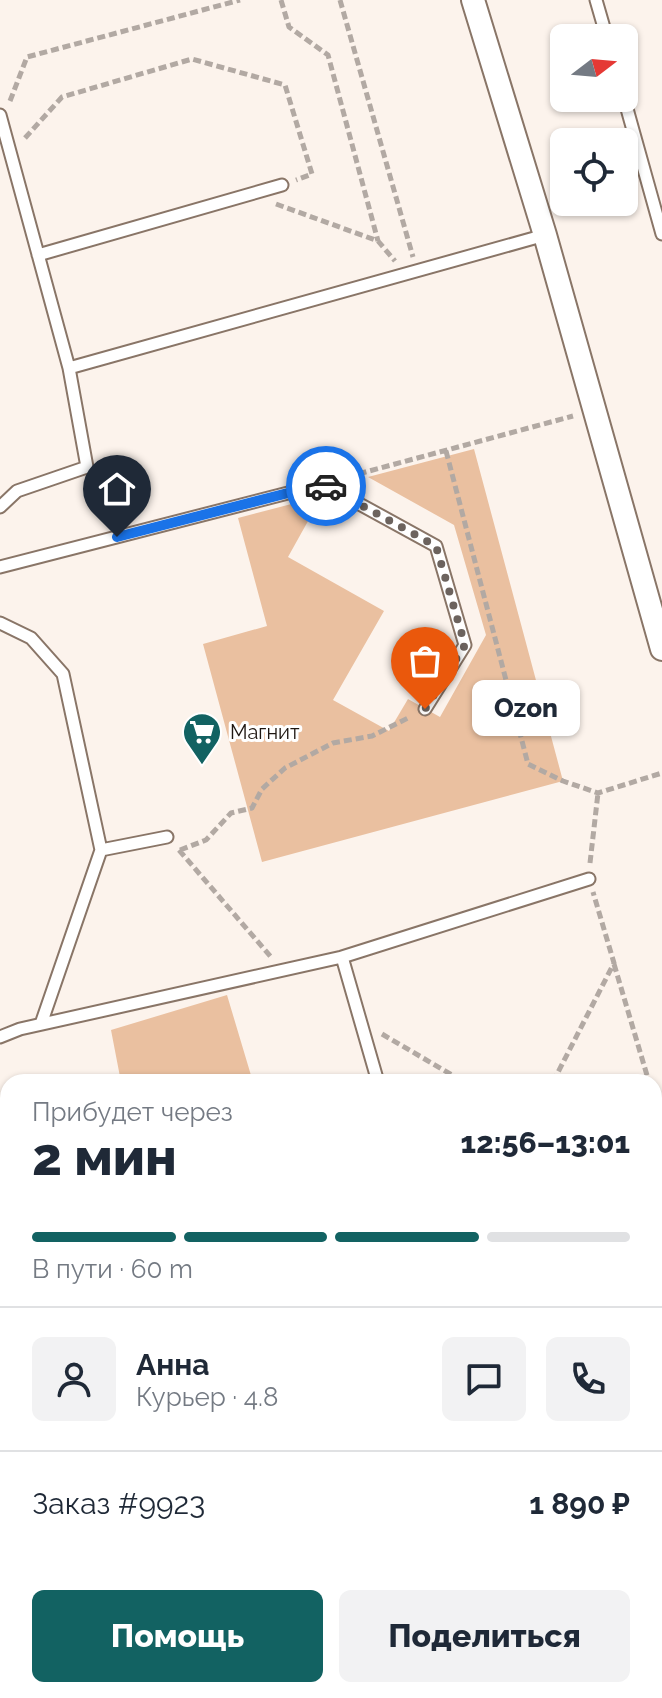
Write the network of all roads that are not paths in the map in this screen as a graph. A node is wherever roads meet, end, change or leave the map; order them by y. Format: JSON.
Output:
{"nodes":[{"id":1,"x":473,"y":0,"type":"edge"},
{"id":2,"x":596,"y":0,"type":"edge"},
{"id":3,"x":603,"y":24,"type":"edge"},
{"id":4,"x":628,"y":112,"type":"edge"},
{"id":5,"x":1,"y":118,"type":"edge"},
{"id":6,"x":282,"y":185,"type":"road end"},
{"id":7,"x":662,"y":234,"type":"edge"},
{"id":8,"x":545,"y":235,"type":"junction"},
{"id":9,"x":38,"y":255,"type":"junction"},
{"id":10,"x":69,"y":368,"type":"junction"},
{"id":11,"x":0,"y":507,"type":"edge"},
{"id":12,"x":0,"y":567,"type":"edge"},
{"id":13,"x":0,"y":623,"type":"edge"},
{"id":14,"x":662,"y":649,"type":"edge"},
{"id":15,"x":425,"y":709,"type":"road end"},
{"id":16,"x":167,"y":837,"type":"road end"},
{"id":17,"x":101,"y":850,"type":"junction"},
{"id":18,"x":589,"y":879,"type":"road end"},
{"id":19,"x":342,"y":957,"type":"junction"},
{"id":20,"x":41,"y":1024,"type":"junction"},
{"id":21,"x":0,"y":1037,"type":"edge"},
{"id":22,"x":376,"y":1074,"type":"edge"}],
"edges":[{"from":1,"to":8,"type":"street"},
{"from":2,"to":3,"type":"lane"},
{"from":4,"to":7,"type":"lane"},
{"from":5,"to":9,"type":"lane"},
{"from":6,"to":9,"type":"lane"},
{"from":8,"to":10,"type":"lane"},
{"from":8,"to":14,"type":"street"},
{"from":9,"to":10,"type":"lane"},
{"from":10,"to":11,"type":"lane"},
{"from":12,"to":15,"type":"lane"},
{"from":13,"to":17,"type":"lane"},
{"from":16,"to":17,"type":"lane"},
{"from":17,"to":20,"type":"lane"},
{"from":18,"to":19,"type":"lane"},
{"from":19,"to":20,"type":"lane"},
{"from":19,"to":22,"type":"lane"},
{"from":20,"to":21,"type":"lane"}]}
